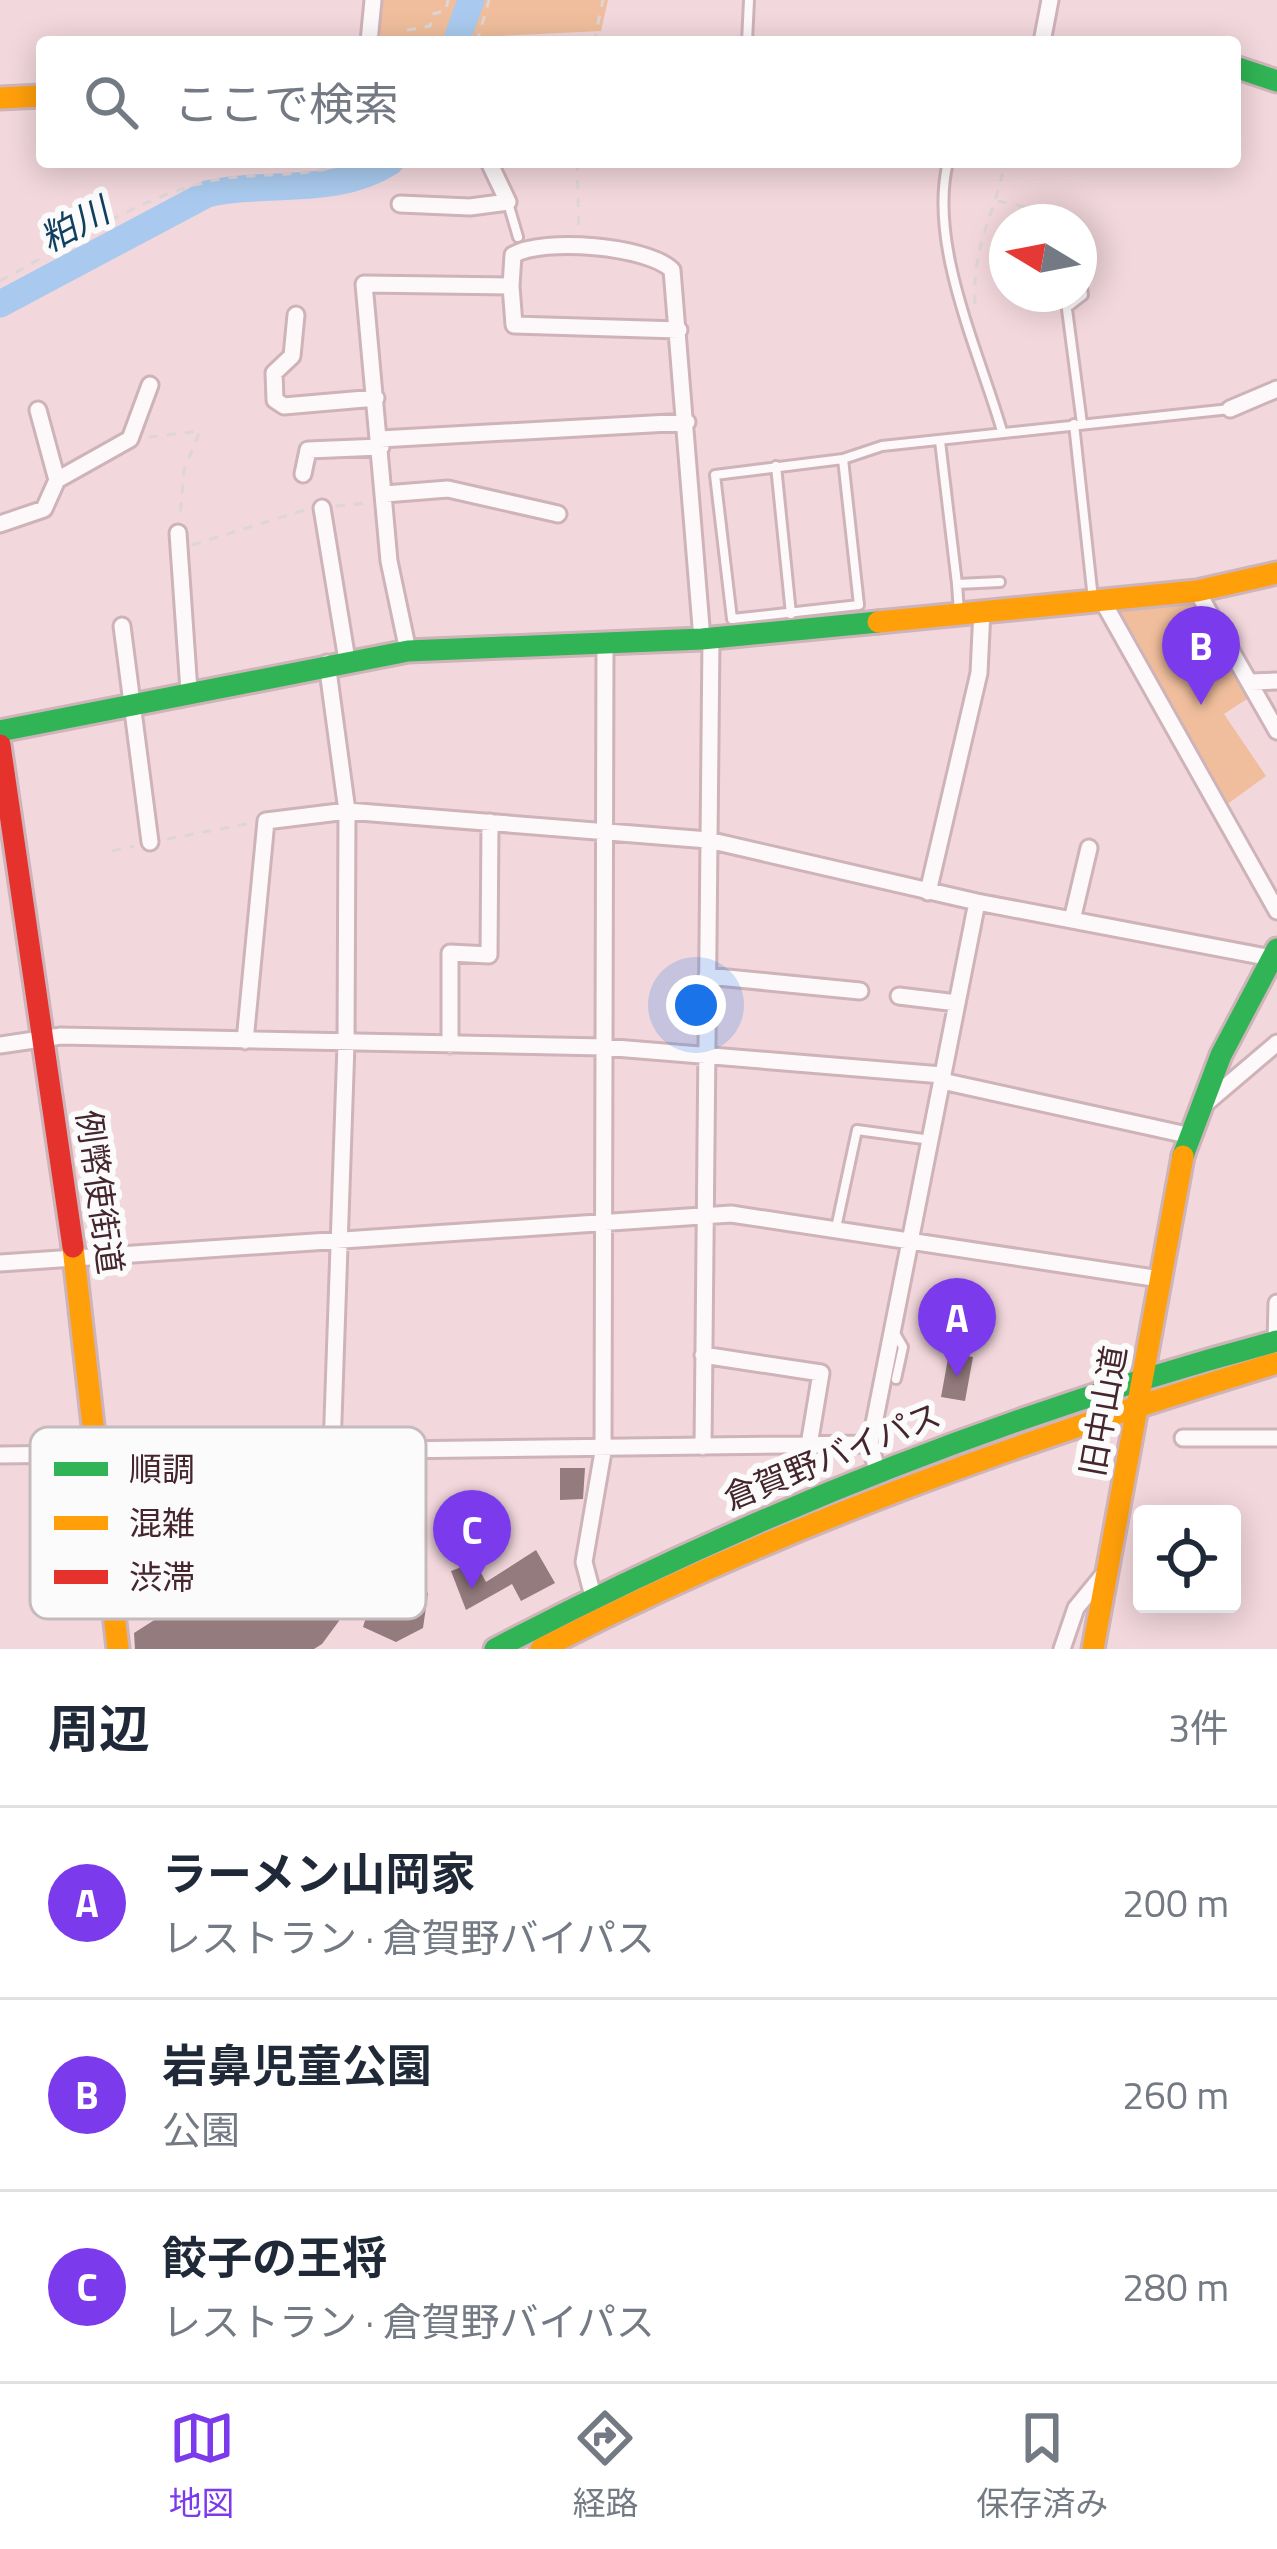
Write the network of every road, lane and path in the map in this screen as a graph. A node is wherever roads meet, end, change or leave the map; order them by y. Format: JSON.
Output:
{"nodes":[{"id":1,"x":373,"y":0,"type":"edge"},
{"id":2,"x":448,"y":0,"type":"edge"},
{"id":3,"x":489,"y":0,"type":"edge"},
{"id":4,"x":603,"y":0,"type":"edge"},
{"id":5,"x":749,"y":0,"type":"edge"},
{"id":6,"x":1050,"y":0,"type":"edge"},
{"id":7,"x":406,"y":30,"type":"dead end"},
{"id":8,"x":370,"y":36,"type":"edge"},
{"id":9,"x":479,"y":36,"type":"edge"},
{"id":10,"x":595,"y":36,"type":"edge"},
{"id":11,"x":747,"y":36,"type":"edge"},
{"id":12,"x":1043,"y":36,"type":"edge"},
{"id":13,"x":1241,"y":69,"type":"edge"},
{"id":14,"x":1277,"y":81,"type":"edge"},
{"id":15,"x":36,"y":96,"type":"edge"},
{"id":16,"x":0,"y":98,"type":"edge"},
{"id":17,"x":327,"y":168,"type":"edge"},
{"id":18,"x":492,"y":168,"type":"edge"},
{"id":19,"x":577,"y":168,"type":"edge"},
{"id":20,"x":946,"y":168,"type":"edge"},
{"id":21,"x":1004,"y":168,"type":"edge"},
{"id":22,"x":997,"y":201,"type":"junction"},
{"id":23,"x":508,"y":202,"type":"junction"},
{"id":24,"x":400,"y":204,"type":"dead end"},
{"id":25,"x":1014,"y":204,"type":"edge"},
{"id":26,"x":579,"y":228,"type":"dead end"},
{"id":27,"x":518,"y":237,"type":"dead end"},
{"id":28,"x":0,"y":281,"type":"edge"},
{"id":29,"x":511,"y":286,"type":"junction"},
{"id":30,"x":1070,"y":312,"type":"edge"},
{"id":31,"x":968,"y":314,"type":"junction"},
{"id":32,"x":296,"y":315,"type":"dead end"},
{"id":33,"x":679,"y":330,"type":"junction"},
{"id":34,"x":150,"y":385,"type":"dead end"},
{"id":35,"x":1277,"y":389,"type":"edge"},
{"id":36,"x":376,"y":398,"type":"junction"},
{"id":37,"x":1230,"y":409,"type":"joint"},
{"id":38,"x":38,"y":410,"type":"dead end"},
{"id":39,"x":688,"y":422,"type":"junction"},
{"id":40,"x":1078,"y":424,"type":"junction"},
{"id":41,"x":1002,"y":431,"type":"junction"},
{"id":42,"x":130,"y":439,"type":"junction"},
{"id":43,"x":940,"y":441,"type":"junction"},
{"id":44,"x":380,"y":443,"type":"junction"},
{"id":45,"x":843,"y":459,"type":"junction"},
{"id":46,"x":776,"y":466,"type":"junction"},
{"id":47,"x":303,"y":474,"type":"dead end"},
{"id":48,"x":57,"y":480,"type":"junction"},
{"id":49,"x":385,"y":497,"type":"junction"},
{"id":50,"x":322,"y":508,"type":"junction"},
{"id":51,"x":558,"y":514,"type":"dead end"},
{"id":52,"x":0,"y":524,"type":"edge"},
{"id":53,"x":179,"y":541,"type":"junction"},
{"id":54,"x":1277,"y":573,"type":"edge"},
{"id":55,"x":1000,"y":581,"type":"dead end"},
{"id":56,"x":957,"y":584,"type":"junction"},
{"id":57,"x":1197,"y":591,"type":"junction"},
{"id":58,"x":1098,"y":600,"type":"junction"},
{"id":59,"x":970,"y":611,"type":"junction"},
{"id":60,"x":792,"y":621,"type":"junction"},
{"id":61,"x":122,"y":626,"type":"dead end"},
{"id":62,"x":706,"y":639,"type":"junction"},
{"id":63,"x":604,"y":644,"type":"junction"},
{"id":64,"x":408,"y":652,"type":"junction"},
{"id":65,"x":337,"y":661,"type":"junction"},
{"id":66,"x":1277,"y":681,"type":"edge"},
{"id":67,"x":1250,"y":682,"type":"junction"},
{"id":68,"x":189,"y":691,"type":"junction"},
{"id":69,"x":133,"y":703,"type":"junction"},
{"id":70,"x":0,"y":730,"type":"edge"},
{"id":71,"x":1277,"y":731,"type":"edge"},
{"id":72,"x":0,"y":745,"type":"edge"},
{"id":73,"x":347,"y":811,"type":"junction"},
{"id":74,"x":266,"y":821,"type":"junction"},
{"id":75,"x":490,"y":822,"type":"junction"},
{"id":76,"x":605,"y":832,"type":"junction"},
{"id":77,"x":708,"y":840,"type":"junction"},
{"id":78,"x":150,"y":842,"type":"junction"},
{"id":79,"x":1089,"y":848,"type":"dead end"},
{"id":80,"x":112,"y":851,"type":"dead end"},
{"id":81,"x":928,"y":892,"type":"junction"},
{"id":82,"x":977,"y":902,"type":"junction"},
{"id":83,"x":1277,"y":911,"type":"edge"},
{"id":84,"x":1072,"y":920,"type":"junction"},
{"id":85,"x":1276,"y":955,"type":"edge"},
{"id":86,"x":707,"y":976,"type":"junction"},
{"id":87,"x":860,"y":991,"type":"dead end"},
{"id":88,"x":898,"y":996,"type":"dead end"},
{"id":89,"x":957,"y":1003,"type":"junction"},
{"id":90,"x":45,"y":1038,"type":"junction"},
{"id":91,"x":245,"y":1041,"type":"junction"},
{"id":92,"x":1277,"y":1043,"type":"edge"},
{"id":93,"x":346,"y":1044,"type":"junction"},
{"id":94,"x":0,"y":1045,"type":"edge"},
{"id":95,"x":450,"y":1045,"type":"junction"},
{"id":96,"x":603,"y":1047,"type":"junction"},
{"id":97,"x":707,"y":1053,"type":"junction"},
{"id":98,"x":942,"y":1078,"type":"junction"},
{"id":99,"x":1195,"y":1112,"type":"junction"},
{"id":100,"x":1187,"y":1135,"type":"junction"},
{"id":101,"x":931,"y":1140,"type":"junction"},
{"id":102,"x":704,"y":1214,"type":"junction"},
{"id":103,"x":601,"y":1222,"type":"junction"},
{"id":104,"x":836,"y":1229,"type":"junction"},
{"id":105,"x":338,"y":1238,"type":"junction"},
{"id":106,"x":912,"y":1240,"type":"junction"},
{"id":107,"x":76,"y":1255,"type":"junction"},
{"id":108,"x":0,"y":1263,"type":"edge"},
{"id":109,"x":1160,"y":1279,"type":"junction"},
{"id":110,"x":1277,"y":1303,"type":"edge"},
{"id":111,"x":893,"y":1331,"type":"junction"},
{"id":112,"x":1276,"y":1341,"type":"edge"},
{"id":113,"x":703,"y":1355,"type":"junction"},
{"id":114,"x":1277,"y":1363,"type":"edge"},
{"id":115,"x":1143,"y":1375,"type":"junction"},
{"id":116,"x":896,"y":1378,"type":"dead end"},
{"id":117,"x":1137,"y":1405,"type":"junction"},
{"id":118,"x":95,"y":1427,"type":"edge"},
{"id":119,"x":333,"y":1427,"type":"edge"},
{"id":120,"x":1183,"y":1438,"type":"dead end"},
{"id":121,"x":1277,"y":1438,"type":"edge"},
{"id":122,"x":870,"y":1444,"type":"junction"},
{"id":123,"x":809,"y":1445,"type":"junction"},
{"id":124,"x":602,"y":1446,"type":"junction"},
{"id":125,"x":703,"y":1447,"type":"junction"},
{"id":126,"x":426,"y":1448,"type":"edge"},
{"id":127,"x":0,"y":1455,"type":"edge"},
{"id":128,"x":30,"y":1455,"type":"edge"},
{"id":129,"x":877,"y":1470,"type":"junction"},
{"id":130,"x":1107,"y":1570,"type":"junction"},
{"id":131,"x":593,"y":1596,"type":"junction"},
{"id":132,"x":115,"y":1619,"type":"edge"},
{"id":133,"x":118,"y":1649,"type":"edge"},
{"id":134,"x":495,"y":1649,"type":"edge"},
{"id":135,"x":541,"y":1649,"type":"edge"},
{"id":136,"x":1062,"y":1649,"type":"edge"},
{"id":137,"x":1094,"y":1649,"type":"edge"}],
"edges":[{"from":1,"to":8,"type":"street"},
{"from":2,"to":7,"type":"path"},
{"from":3,"to":9,"type":"path"},
{"from":4,"to":10,"type":"path"},
{"from":5,"to":11,"type":"lane"},
{"from":6,"to":12,"type":"street"},
{"from":13,"to":14,"type":"main road"},
{"from":15,"to":16,"type":"main road"},
{"from":17,"to":28,"type":"path"},
{"from":18,"to":23,"type":"street"},
{"from":19,"to":26,"type":"path"},
{"from":20,"to":31,"type":"lane"},
{"from":21,"to":22,"type":"path"},
{"from":22,"to":25,"type":"path"},
{"from":22,"to":31,"type":"path"},
{"from":23,"to":24,"type":"street"},
{"from":23,"to":27,"type":"lane"},
{"from":29,"to":33,"type":"street"},
{"from":29,"to":33,"type":"street"},
{"from":29,"to":36,"type":"street"},
{"from":30,"to":40,"type":"lane"},
{"from":31,"to":41,"type":"lane"},
{"from":32,"to":36,"type":"street"},
{"from":33,"to":39,"type":"street"},
{"from":34,"to":42,"type":"street"},
{"from":35,"to":37,"type":"street"},
{"from":36,"to":44,"type":"street"},
{"from":37,"to":40,"type":"lane"},
{"from":38,"to":48,"type":"street"},
{"from":39,"to":44,"type":"street"},
{"from":39,"to":62,"type":"street"},
{"from":40,"to":41,"type":"lane"},
{"from":40,"to":58,"type":"lane"},
{"from":41,"to":43,"type":"lane"},
{"from":42,"to":48,"type":"street"},
{"from":42,"to":53,"type":"path"},
{"from":43,"to":45,"type":"lane"},
{"from":43,"to":56,"type":"lane"},
{"from":44,"to":47,"type":"street"},
{"from":44,"to":49,"type":"street"},
{"from":45,"to":46,"type":"lane"},
{"from":45,"to":60,"type":"lane"},
{"from":46,"to":60,"type":"lane"},
{"from":46,"to":60,"type":"lane"},
{"from":48,"to":52,"type":"street"},
{"from":49,"to":50,"type":"path"},
{"from":49,"to":51,"type":"street"},
{"from":49,"to":64,"type":"street"},
{"from":50,"to":53,"type":"path"},
{"from":50,"to":65,"type":"street"},
{"from":53,"to":68,"type":"street"},
{"from":54,"to":57,"type":"main road"},
{"from":55,"to":56,"type":"lane"},
{"from":56,"to":59,"type":"lane"},
{"from":57,"to":58,"type":"main road"},
{"from":57,"to":67,"type":"street"},
{"from":58,"to":59,"type":"main road"},
{"from":58,"to":83,"type":"street"},
{"from":59,"to":60,"type":"main road"},
{"from":59,"to":81,"type":"street"},
{"from":60,"to":62,"type":"main road"},
{"from":61,"to":69,"type":"street"},
{"from":62,"to":63,"type":"main road"},
{"from":62,"to":77,"type":"street"},
{"from":63,"to":64,"type":"main road"},
{"from":63,"to":76,"type":"street"},
{"from":64,"to":65,"type":"main road"},
{"from":65,"to":68,"type":"main road"},
{"from":65,"to":73,"type":"street"},
{"from":66,"to":67,"type":"street"},
{"from":67,"to":71,"type":"street"},
{"from":68,"to":69,"type":"main road"},
{"from":69,"to":70,"type":"main road"},
{"from":69,"to":78,"type":"street"},
{"from":72,"to":90,"type":"main road","name":"例幣使街道"},
{"from":73,"to":74,"type":"street"},
{"from":73,"to":75,"type":"street"},
{"from":73,"to":93,"type":"street"},
{"from":74,"to":78,"type":"path"},
{"from":74,"to":91,"type":"street"},
{"from":75,"to":76,"type":"street"},
{"from":75,"to":95,"type":"street"},
{"from":76,"to":77,"type":"street"},
{"from":76,"to":96,"type":"street"},
{"from":77,"to":81,"type":"street"},
{"from":77,"to":86,"type":"street"},
{"from":78,"to":80,"type":"path"},
{"from":79,"to":84,"type":"street"},
{"from":81,"to":82,"type":"street"},
{"from":82,"to":84,"type":"street"},
{"from":82,"to":89,"type":"street"},
{"from":84,"to":85,"type":"street"},
{"from":85,"to":99,"type":"main road"},
{"from":86,"to":87,"type":"street"},
{"from":86,"to":97,"type":"street"},
{"from":88,"to":89,"type":"street"},
{"from":89,"to":98,"type":"street"},
{"from":90,"to":91,"type":"street"},
{"from":90,"to":94,"type":"street"},
{"from":90,"to":107,"type":"main road","name":"例幣使街道"},
{"from":91,"to":93,"type":"street"},
{"from":92,"to":99,"type":"street"},
{"from":93,"to":95,"type":"street"},
{"from":93,"to":105,"type":"street"},
{"from":95,"to":96,"type":"street"},
{"from":96,"to":97,"type":"street"},
{"from":96,"to":103,"type":"street"},
{"from":97,"to":98,"type":"street"},
{"from":97,"to":102,"type":"street"},
{"from":98,"to":100,"type":"street"},
{"from":98,"to":101,"type":"street"},
{"from":99,"to":100,"type":"main road"},
{"from":100,"to":109,"type":"main road","name":"旧中山道"},
{"from":101,"to":104,"type":"lane"},
{"from":101,"to":106,"type":"street"},
{"from":102,"to":103,"type":"street"},
{"from":102,"to":104,"type":"street"},
{"from":102,"to":113,"type":"street"},
{"from":103,"to":105,"type":"street"},
{"from":103,"to":124,"type":"street"},
{"from":104,"to":106,"type":"street"},
{"from":105,"to":107,"type":"street"},
{"from":105,"to":119,"type":"street"},
{"from":106,"to":109,"type":"street"},
{"from":106,"to":111,"type":"street"},
{"from":107,"to":108,"type":"street"},
{"from":107,"to":118,"type":"main road","name":"例幣使街道"},
{"from":109,"to":115,"type":"main road","name":"旧中山道"},
{"from":110,"to":112,"type":"street"},
{"from":111,"to":116,"type":"lane"},
{"from":111,"to":122,"type":"street"},
{"from":112,"to":115,"type":"main road","name":"倉賀野バイパス"},
{"from":113,"to":123,"type":"street"},
{"from":113,"to":125,"type":"street"},
{"from":114,"to":117,"type":"main road","name":"倉賀野バイパス"},
{"from":115,"to":117,"type":"main road","name":"旧中山道"},
{"from":115,"to":129,"type":"main road","name":"倉賀野バイパス"},
{"from":117,"to":130,"type":"main road","name":"旧中山道"},
{"from":117,"to":135,"type":"main road","name":"倉賀野バイパス"},
{"from":120,"to":121,"type":"street"},
{"from":122,"to":123,"type":"street"},
{"from":122,"to":129,"type":"street"},
{"from":123,"to":125,"type":"street"},
{"from":124,"to":125,"type":"street"},
{"from":124,"to":126,"type":"street"},
{"from":124,"to":131,"type":"street"},
{"from":127,"to":128,"type":"street"},
{"from":129,"to":131,"type":"main road","name":"倉賀野バイパス"},
{"from":130,"to":136,"type":"street"},
{"from":130,"to":137,"type":"main road","name":"旧中山道"},
{"from":131,"to":134,"type":"main road","name":"倉賀野バイパス"},
{"from":132,"to":133,"type":"main road","name":"例幣使街道"}]}
